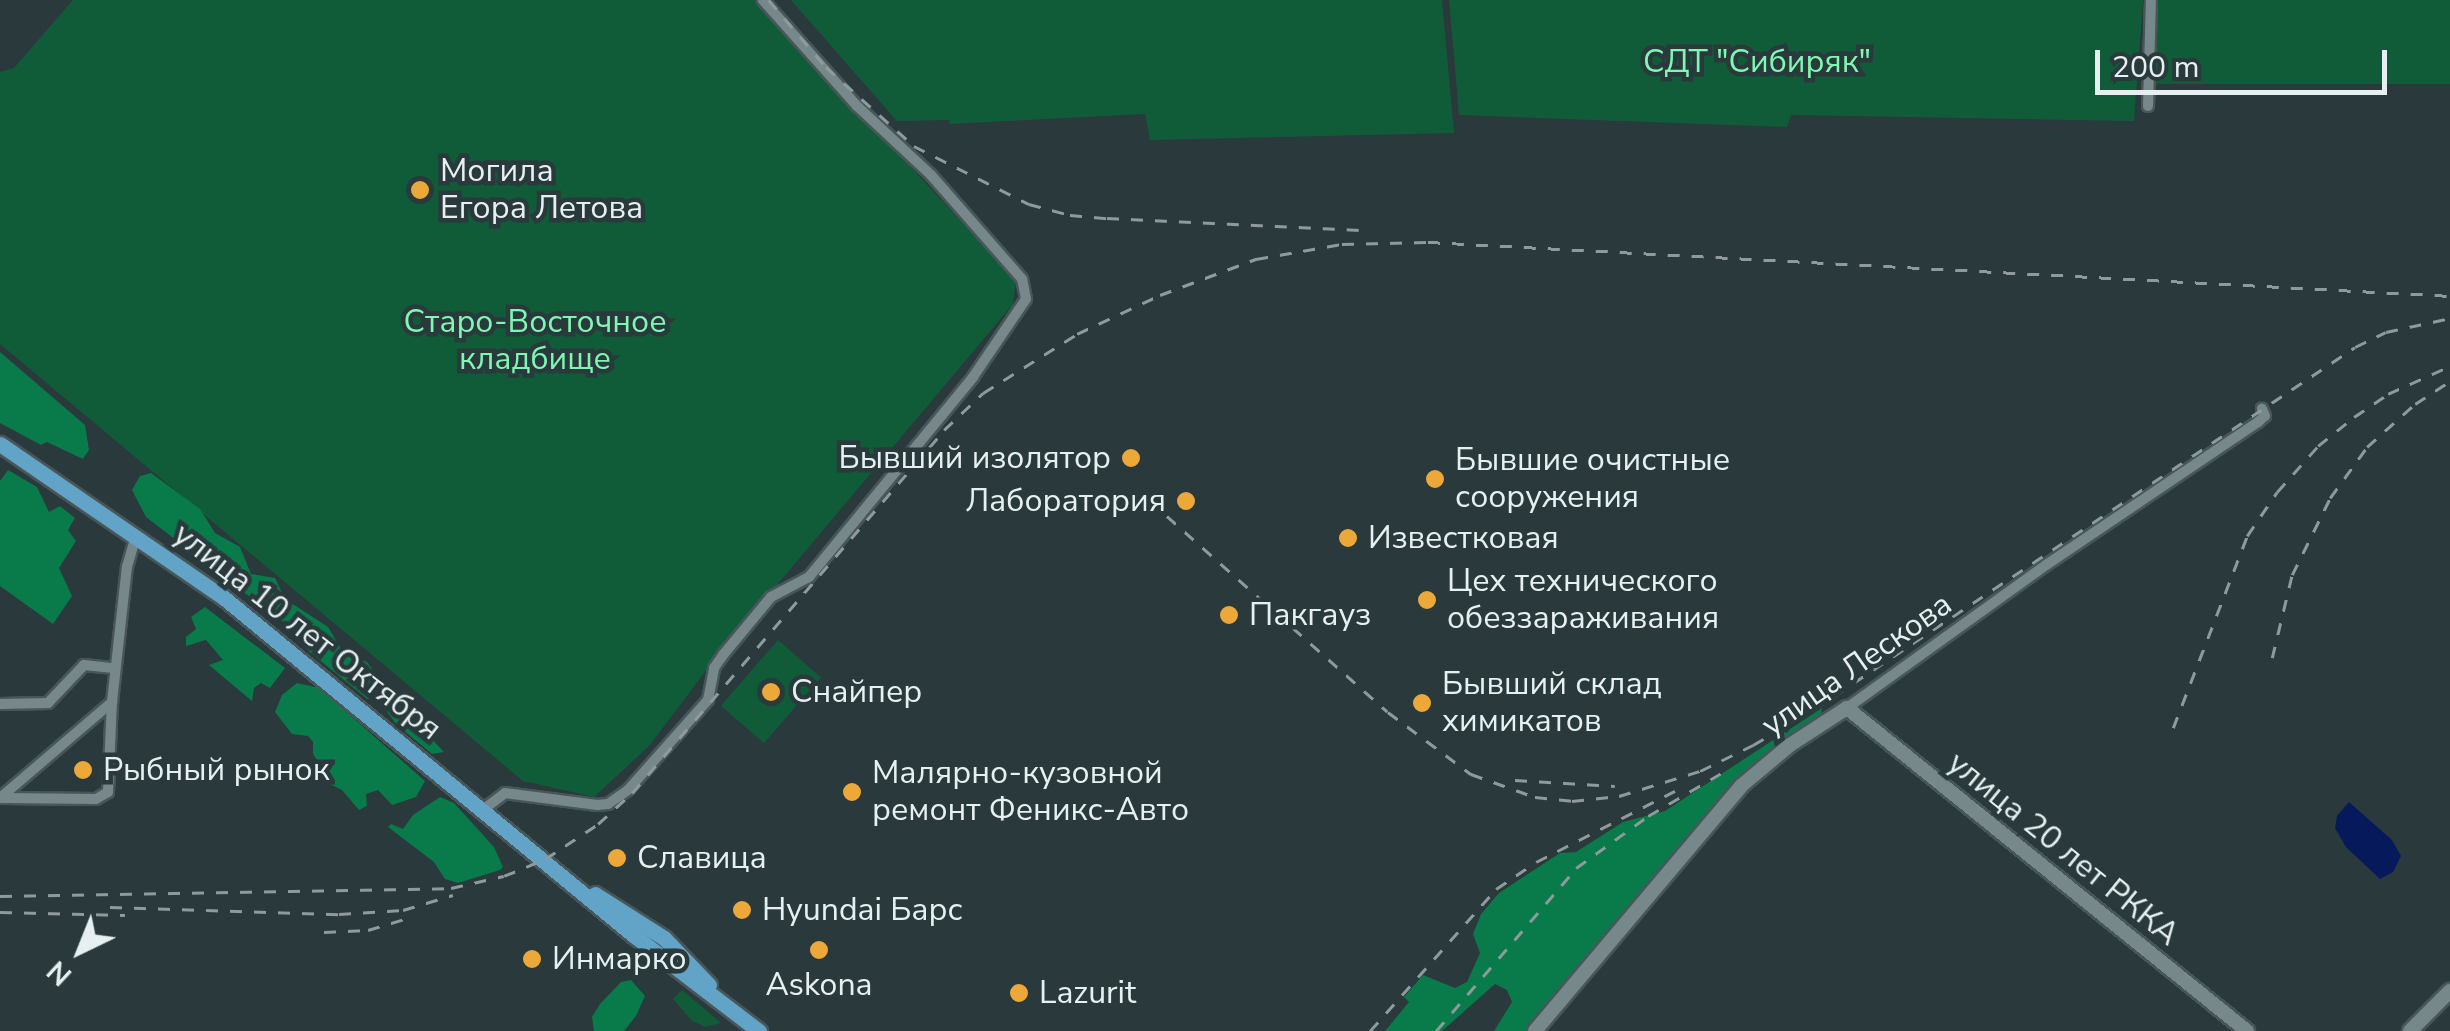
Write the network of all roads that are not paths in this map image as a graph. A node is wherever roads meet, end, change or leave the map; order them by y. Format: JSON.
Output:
{"nodes":[{"id":1,"x":763,"y":0,"type":"edge"},
{"id":2,"x":2151,"y":0,"type":"edge"},
{"id":3,"x":2148,"y":106,"type":"dead end"},
{"id":4,"x":2262,"y":410,"type":"dead end"},
{"id":5,"x":0,"y":444,"type":"edge"},
{"id":6,"x":136,"y":535,"type":"junction"},
{"id":7,"x":114,"y":668,"type":"junction"},
{"id":8,"x":112,"y":702,"type":"junction"},
{"id":9,"x":0,"y":704,"type":"edge"},
{"id":10,"x":1846,"y":708,"type":"junction"},
{"id":11,"x":2,"y":798,"type":"edge"},
{"id":12,"x":484,"y":809,"type":"junction"},
{"id":13,"x":2450,"y":991,"type":"edge"},
{"id":14,"x":759,"y":1031,"type":"edge"},
{"id":15,"x":1536,"y":1031,"type":"edge"},
{"id":16,"x":2248,"y":1031,"type":"edge"},
{"id":17,"x":2410,"y":1031,"type":"edge"}],
"edges":[{"from":1,"to":12,"type":"street"},
{"from":2,"to":3,"type":"street"},
{"from":4,"to":10,"type":"street","name":"улица Лескова"},
{"from":5,"to":6,"type":"main road","name":"улица 10 лет Октября"},
{"from":6,"to":7,"type":"street"},
{"from":6,"to":12,"type":"main road","name":"улица 10 лет Октября"},
{"from":7,"to":8,"type":"street"},
{"from":7,"to":9,"type":"street"},
{"from":8,"to":11,"type":"street"},
{"from":8,"to":11,"type":"street"},
{"from":10,"to":15,"type":"main road","name":"улица Лескова"},
{"from":10,"to":16,"type":"main road","name":"улица 20 лет РККА"},
{"from":12,"to":14,"type":"main road","name":"улица 10 лет Октября"},
{"from":13,"to":17,"type":"main road"}]}
